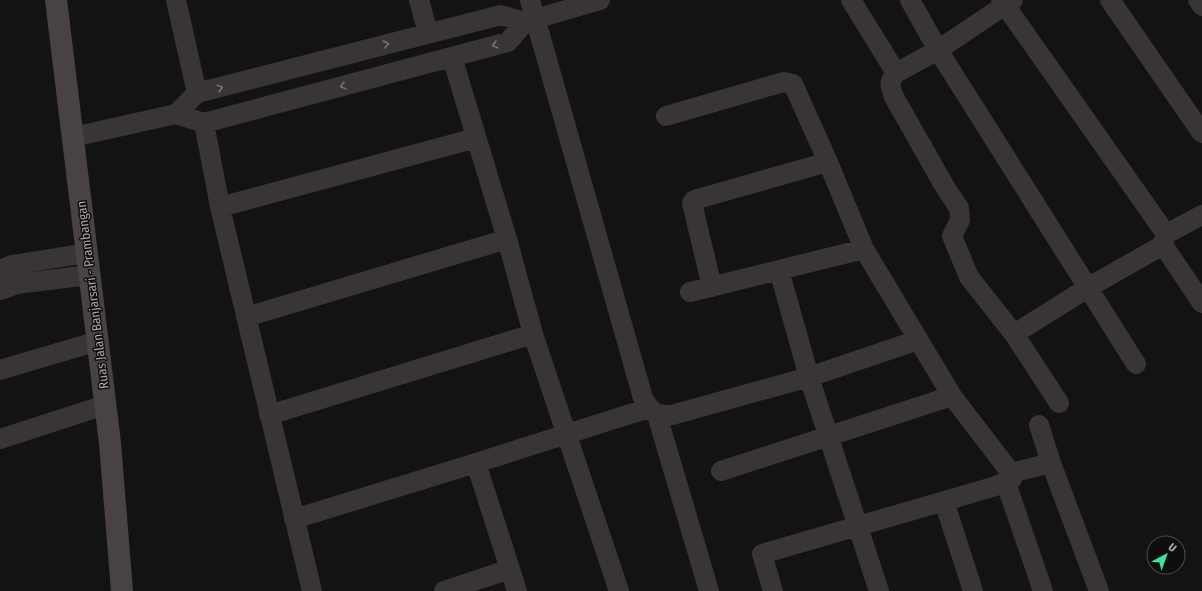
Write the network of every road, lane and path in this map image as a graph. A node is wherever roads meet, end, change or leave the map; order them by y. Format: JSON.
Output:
{"nodes":[{"id":1,"x":56,"y":0,"type":"edge"},
{"id":2,"x":419,"y":0,"type":"edge"},
{"id":3,"x":530,"y":0,"type":"edge"},
{"id":4,"x":600,"y":0,"type":"edge"},
{"id":5,"x":851,"y":0,"type":"edge"},
{"id":6,"x":910,"y":0,"type":"edge"},
{"id":7,"x":1110,"y":0,"type":"edge"},
{"id":8,"x":1198,"y":0,"type":"edge"},
{"id":9,"x":179,"y":1,"type":"edge"},
{"id":10,"x":1006,"y":2,"type":"edge"},
{"id":11,"x":1202,"y":6,"type":"edge"},
{"id":12,"x":530,"y":21,"type":"junction"},
{"id":13,"x":428,"y":33,"type":"junction"},
{"id":14,"x":363,"y":50,"type":"junction"},
{"id":15,"x":938,"y":50,"type":"junction"},
{"id":16,"x":452,"y":57,"type":"junction"},
{"id":17,"x":896,"y":73,"type":"junction"},
{"id":18,"x":372,"y":78,"type":"junction"},
{"id":19,"x":197,"y":94,"type":"junction"},
{"id":20,"x":176,"y":114,"type":"junction"},
{"id":21,"x":666,"y":116,"type":"dead end"},
{"id":22,"x":204,"y":123,"type":"junction"},
{"id":23,"x":1202,"y":133,"type":"edge"},
{"id":24,"x":73,"y":137,"type":"junction"},
{"id":25,"x":476,"y":138,"type":"junction"},
{"id":26,"x":828,"y":162,"type":"junction"},
{"id":27,"x":220,"y":207,"type":"junction"},
{"id":28,"x":1202,"y":215,"type":"edge"},
{"id":29,"x":507,"y":239,"type":"junction"},
{"id":30,"x":1164,"y":240,"type":"junction"},
{"id":31,"x":864,"y":249,"type":"junction"},
{"id":32,"x":87,"y":253,"type":"junction"},
{"id":33,"x":0,"y":270,"type":"edge"},
{"id":34,"x":779,"y":270,"type":"junction"},
{"id":35,"x":89,"y":275,"type":"junction"},
{"id":36,"x":712,"y":287,"type":"junction"},
{"id":37,"x":1089,"y":287,"type":"junction"},
{"id":38,"x":0,"y":290,"type":"edge"},
{"id":39,"x":690,"y":292,"type":"dead end"},
{"id":40,"x":1202,"y":303,"type":"edge"},
{"id":41,"x":246,"y":317,"type":"junction"},
{"id":42,"x":533,"y":334,"type":"junction"},
{"id":43,"x":1014,"y":334,"type":"junction"},
{"id":44,"x":918,"y":340,"type":"junction"},
{"id":45,"x":98,"y":341,"type":"junction"},
{"id":46,"x":1136,"y":364,"type":"dead end"},
{"id":47,"x":0,"y":370,"type":"edge"},
{"id":48,"x":809,"y":377,"type":"junction"},
{"id":49,"x":952,"y":396,"type":"junction"},
{"id":50,"x":1059,"y":403,"type":"dead end"},
{"id":51,"x":105,"y":405,"type":"junction"},
{"id":52,"x":653,"y":411,"type":"junction"},
{"id":53,"x":269,"y":415,"type":"junction"},
{"id":54,"x":1039,"y":424,"type":"dead end"},
{"id":55,"x":567,"y":433,"type":"junction"},
{"id":56,"x":830,"y":437,"type":"junction"},
{"id":57,"x":0,"y":439,"type":"edge"},
{"id":58,"x":476,"y":463,"type":"junction"},
{"id":59,"x":1051,"y":463,"type":"junction"},
{"id":60,"x":721,"y":471,"type":"dead end"},
{"id":61,"x":1009,"y":478,"type":"junction"},
{"id":62,"x":944,"y":501,"type":"junction"},
{"id":63,"x":294,"y":519,"type":"junction"},
{"id":64,"x":858,"y":527,"type":"junction"},
{"id":65,"x":510,"y":569,"type":"junction"},
{"id":66,"x":122,"y":591,"type":"edge"},
{"id":67,"x":312,"y":591,"type":"edge"},
{"id":68,"x":444,"y":591,"type":"edge"},
{"id":69,"x":517,"y":591,"type":"edge"},
{"id":70,"x":619,"y":591,"type":"edge"},
{"id":71,"x":709,"y":591,"type":"edge"},
{"id":72,"x":773,"y":591,"type":"edge"},
{"id":73,"x":879,"y":591,"type":"edge"},
{"id":74,"x":973,"y":591,"type":"edge"},
{"id":75,"x":1043,"y":591,"type":"edge"},
{"id":76,"x":1100,"y":591,"type":"edge"}],
"edges":[{"from":1,"to":24,"type":"main road","name":"Ruas Jalan Banjarsari - Prambangan"},
{"from":2,"to":13,"type":"street"},
{"from":3,"to":12,"type":"street"},
{"from":4,"to":12,"type":"street"},
{"from":5,"to":17,"type":"street"},
{"from":6,"to":15,"type":"street"},
{"from":7,"to":23,"type":"street"},
{"from":8,"to":11,"type":"street"},
{"from":9,"to":19,"type":"street"},
{"from":10,"to":15,"type":"street"},
{"from":10,"to":30,"type":"street"},
{"from":12,"to":13,"type":"street"},
{"from":12,"to":16,"type":"street","one_way":true},
{"from":12,"to":52,"type":"street"},
{"from":14,"to":13,"type":"street","one_way":true},
{"from":14,"to":18,"type":"street"},
{"from":19,"to":14,"type":"street","one_way":true},
{"from":15,"to":17,"type":"street"},
{"from":15,"to":37,"type":"street"},
{"from":16,"to":18,"type":"street"},
{"from":16,"to":25,"type":"street"},
{"from":17,"to":43,"type":"street"},
{"from":18,"to":22,"type":"street","one_way":true},
{"from":19,"to":20,"type":"street"},
{"from":20,"to":22,"type":"street"},
{"from":20,"to":24,"type":"street"},
{"from":21,"to":26,"type":"street"},
{"from":22,"to":27,"type":"street"},
{"from":24,"to":32,"type":"main road","name":"Ruas Jalan Banjarsari - Prambangan"},
{"from":25,"to":27,"type":"street"},
{"from":25,"to":29,"type":"street"},
{"from":26,"to":31,"type":"street"},
{"from":26,"to":36,"type":"street"},
{"from":27,"to":41,"type":"street"},
{"from":28,"to":30,"type":"street"},
{"from":29,"to":41,"type":"street"},
{"from":29,"to":42,"type":"street"},
{"from":30,"to":37,"type":"street"},
{"from":30,"to":40,"type":"street"},
{"from":31,"to":34,"type":"street"},
{"from":31,"to":44,"type":"street"},
{"from":32,"to":33,"type":"street"},
{"from":32,"to":35,"type":"main road","name":"Ruas Jalan Banjarsari - Prambangan"},
{"from":34,"to":36,"type":"street"},
{"from":34,"to":48,"type":"street"},
{"from":35,"to":38,"type":"street"},
{"from":35,"to":45,"type":"main road","name":"Ruas Jalan Banjarsari - Prambangan"},
{"from":36,"to":39,"type":"street"},
{"from":37,"to":43,"type":"street"},
{"from":37,"to":46,"type":"street"},
{"from":41,"to":53,"type":"street"},
{"from":42,"to":53,"type":"street"},
{"from":42,"to":55,"type":"street"},
{"from":43,"to":50,"type":"street"},
{"from":44,"to":48,"type":"street"},
{"from":44,"to":49,"type":"street"},
{"from":45,"to":47,"type":"street"},
{"from":45,"to":51,"type":"main road","name":"Ruas Jalan Banjarsari - Prambangan"},
{"from":48,"to":52,"type":"street"},
{"from":48,"to":56,"type":"street"},
{"from":49,"to":56,"type":"street"},
{"from":49,"to":61,"type":"street"},
{"from":51,"to":57,"type":"street"},
{"from":51,"to":66,"type":"main road","name":"Ruas Jalan Banjarsari - Prambangan"},
{"from":52,"to":55,"type":"street"},
{"from":52,"to":71,"type":"street"},
{"from":53,"to":63,"type":"street"},
{"from":54,"to":59,"type":"street"},
{"from":55,"to":58,"type":"street"},
{"from":55,"to":70,"type":"street"},
{"from":56,"to":60,"type":"street"},
{"from":56,"to":64,"type":"street"},
{"from":58,"to":63,"type":"street"},
{"from":58,"to":65,"type":"street"},
{"from":59,"to":61,"type":"street"},
{"from":59,"to":76,"type":"street"},
{"from":61,"to":62,"type":"street"},
{"from":61,"to":75,"type":"street"},
{"from":62,"to":64,"type":"street"},
{"from":62,"to":74,"type":"street"},
{"from":63,"to":67,"type":"street"},
{"from":64,"to":72,"type":"street"},
{"from":64,"to":73,"type":"street"},
{"from":65,"to":68,"type":"street"},
{"from":65,"to":69,"type":"street"}]}
